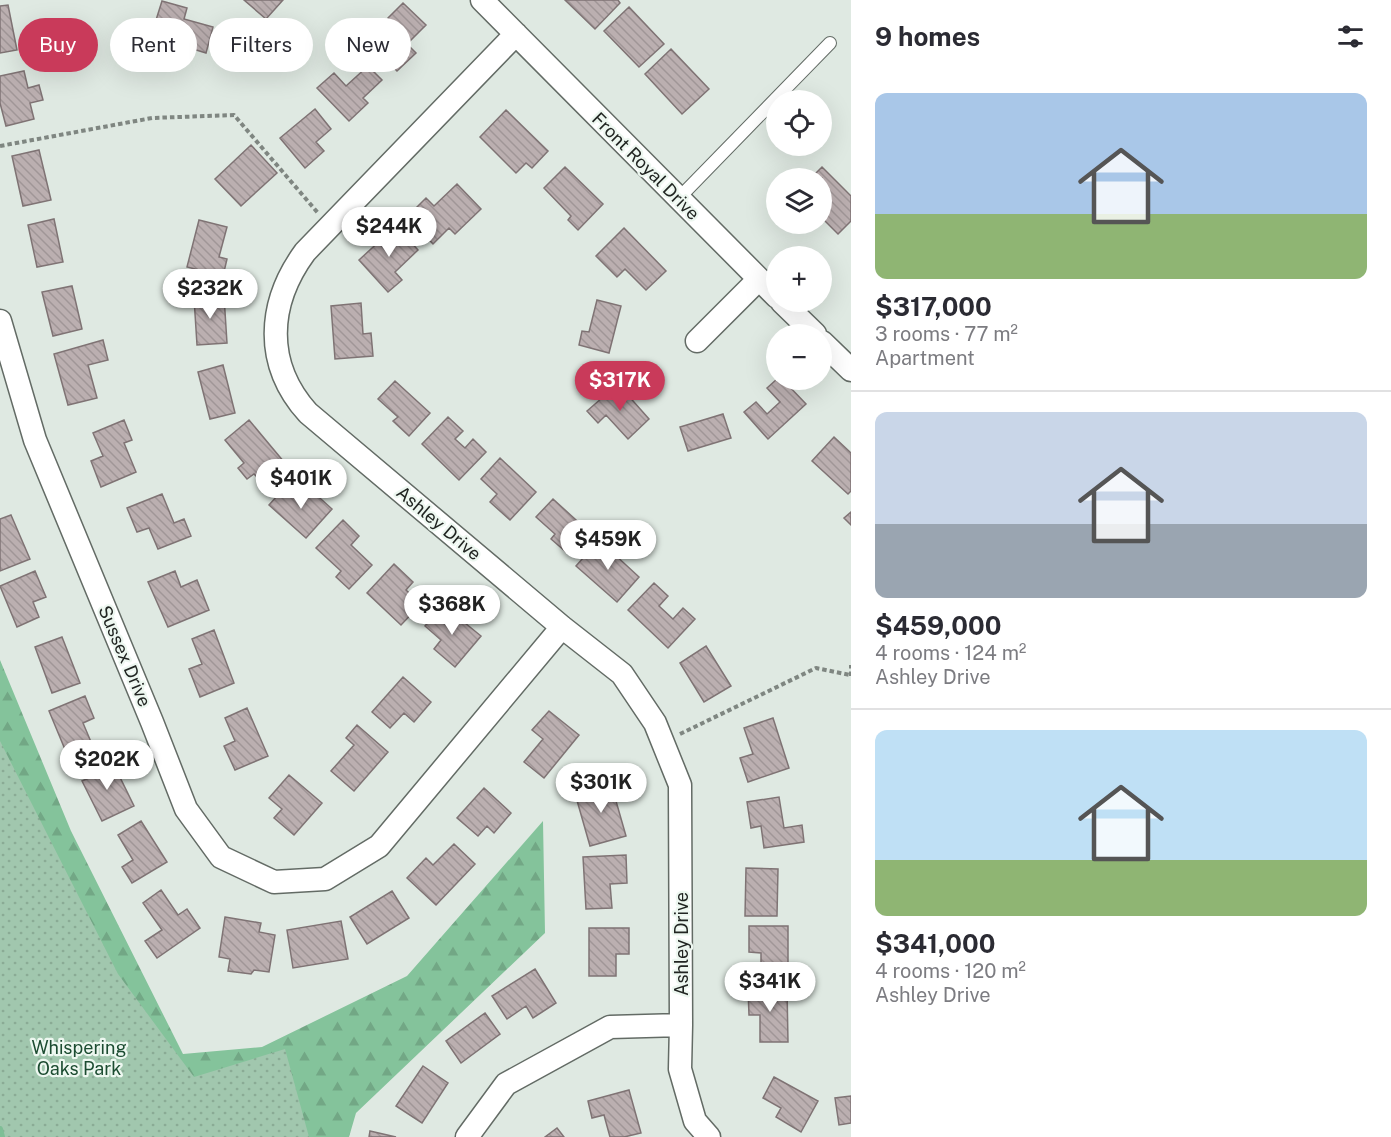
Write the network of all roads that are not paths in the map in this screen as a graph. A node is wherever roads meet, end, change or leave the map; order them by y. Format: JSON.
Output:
{"nodes":[{"id":1,"x":482,"y":0,"type":"edge"},
{"id":2,"x":516,"y":34,"type":"junction"},
{"id":3,"x":830,"y":43,"type":"dead end"},
{"id":4,"x":679,"y":198,"type":"junction"},
{"id":5,"x":759,"y":279,"type":"junction"},
{"id":6,"x":766,"y":286,"type":"edge"},
{"id":7,"x":792,"y":312,"type":"edge"},
{"id":8,"x":0,"y":321,"type":"edge"},
{"id":9,"x":805,"y":324,"type":"edge"},
{"id":10,"x":697,"y":342,"type":"dead end"},
{"id":11,"x":832,"y":352,"type":"edge"},
{"id":12,"x":851,"y":370,"type":"edge"},
{"id":13,"x":562,"y":627,"type":"junction"},
{"id":14,"x":681,"y":1025,"type":"junction"},
{"id":15,"x":467,"y":1137,"type":"edge"},
{"id":16,"x":709,"y":1137,"type":"edge"}],
"edges":[{"from":1,"to":2,"type":"street","name":"Front Royal Drive"},
{"from":2,"to":4,"type":"street","name":"Front Royal Drive"},
{"from":2,"to":13,"type":"street","name":"Ashley Drive"},
{"from":3,"to":4,"type":"lane"},
{"from":4,"to":5,"type":"street","name":"Front Royal Drive"},
{"from":5,"to":6,"type":"street","name":"Front Royal Drive"},
{"from":5,"to":10,"type":"street"},
{"from":7,"to":9,"type":"street"},
{"from":8,"to":13,"type":"street","name":"Sussex Drive"},
{"from":11,"to":12,"type":"street"},
{"from":13,"to":14,"type":"street","name":"Ashley Drive"},
{"from":14,"to":15,"type":"street"},
{"from":14,"to":16,"type":"street","name":"Ashley Drive"}]}
